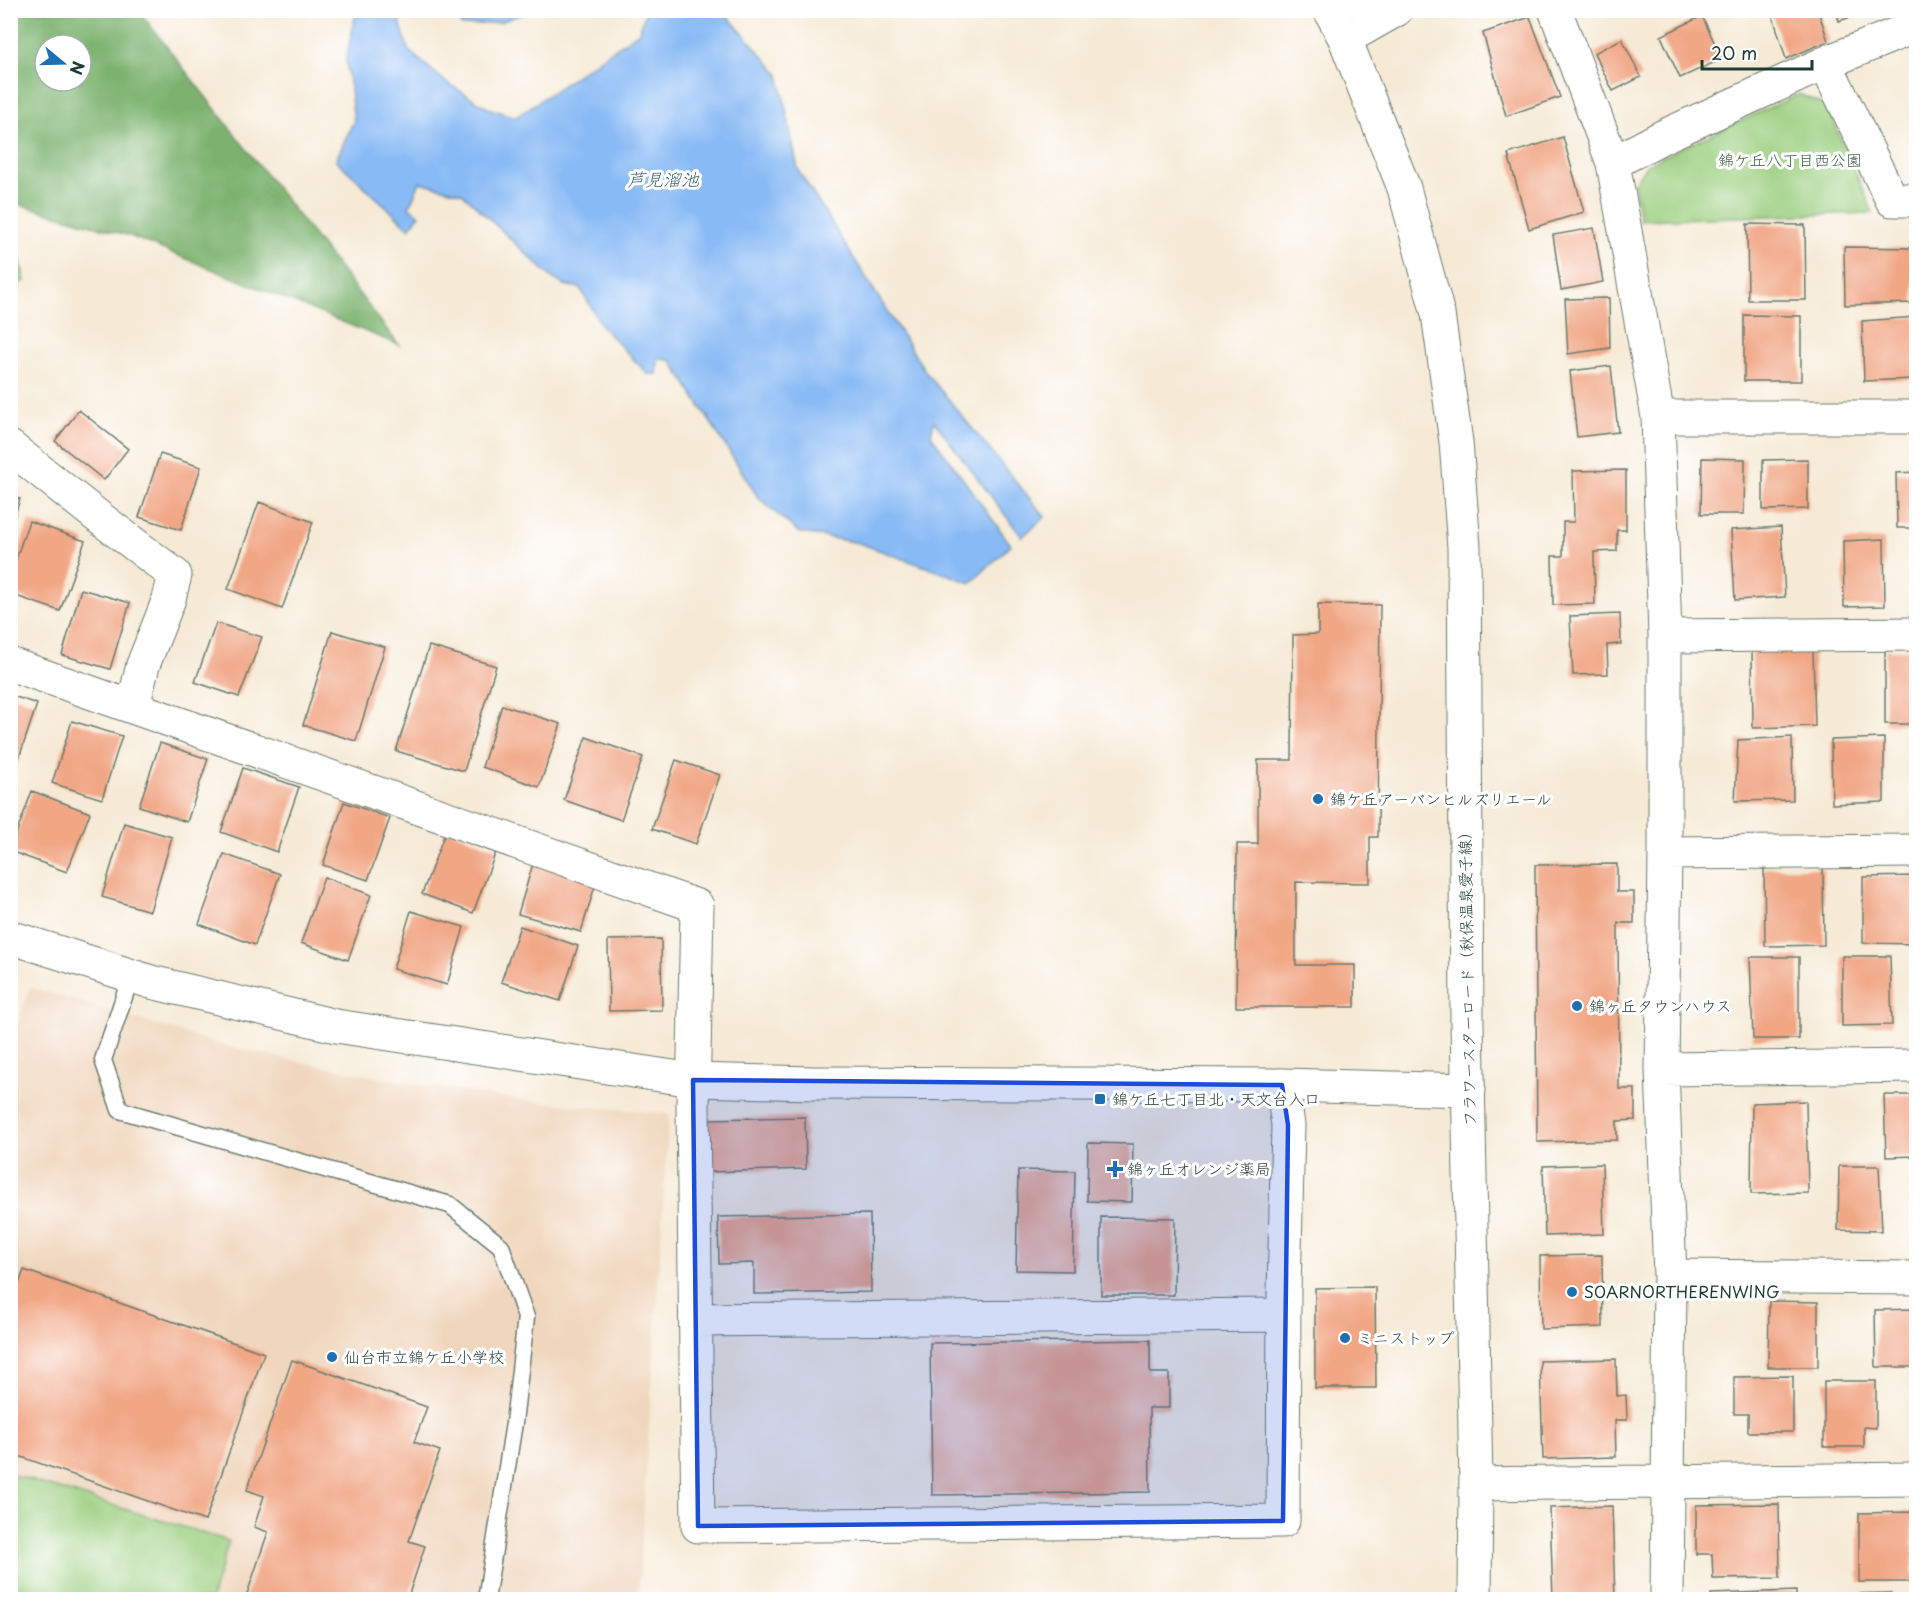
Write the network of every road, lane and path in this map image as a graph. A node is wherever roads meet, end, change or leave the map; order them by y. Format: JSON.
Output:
{"nodes":[{"id":1,"x":1396,"y":10,"type":"edge"},
{"id":2,"x":1555,"y":10,"type":"edge"},
{"id":3,"x":1338,"y":25,"type":"edge"},
{"id":4,"x":1917,"y":26,"type":"edge"},
{"id":5,"x":1825,"y":63,"type":"junction"},
{"id":6,"x":1613,"y":163,"type":"junction"},
{"id":7,"x":1917,"y":200,"type":"edge"},
{"id":8,"x":1658,"y":417,"type":"junction"},
{"id":9,"x":1917,"y":417,"type":"edge"},
{"id":10,"x":10,"y":447,"type":"edge"},
{"id":11,"x":1917,"y":634,"type":"edge"},
{"id":12,"x":1665,"y":636,"type":"junction"},
{"id":13,"x":10,"y":664,"type":"edge"},
{"id":14,"x":133,"y":706,"type":"junction"},
{"id":15,"x":1917,"y":851,"type":"edge"},
{"id":16,"x":1665,"y":853,"type":"junction"},
{"id":17,"x":10,"y":937,"type":"edge"},
{"id":18,"x":131,"y":976,"type":"junction"},
{"id":19,"x":1917,"y":1066,"type":"edge"},
{"id":20,"x":1662,"y":1069,"type":"junction"},
{"id":21,"x":693,"y":1080,"type":"junction"},
{"id":22,"x":1282,"y":1085,"type":"junction"},
{"id":23,"x":1469,"y":1090,"type":"junction"},
{"id":24,"x":1670,"y":1276,"type":"junction"},
{"id":25,"x":1917,"y":1278,"type":"edge"},
{"id":26,"x":1284,"y":1315,"type":"junction"},
{"id":27,"x":696,"y":1320,"type":"junction"},
{"id":28,"x":1917,"y":1479,"type":"edge"},
{"id":29,"x":1669,"y":1481,"type":"junction"},
{"id":30,"x":1476,"y":1484,"type":"junction"},
{"id":31,"x":486,"y":1599,"type":"edge"},
{"id":32,"x":1475,"y":1599,"type":"edge"},
{"id":33,"x":1667,"y":1599,"type":"edge"}],
"edges":[{"from":1,"to":3,"type":"street"},
{"from":2,"to":6,"type":"street"},
{"from":3,"to":23,"type":"street","name":"フラワースターロード（秋保温泉愛子線）"},
{"from":4,"to":5,"type":"street"},
{"from":5,"to":6,"type":"street"},
{"from":5,"to":7,"type":"street"},
{"from":6,"to":8,"type":"street"},
{"from":8,"to":9,"type":"street"},
{"from":8,"to":12,"type":"street"},
{"from":10,"to":14,"type":"street"},
{"from":11,"to":12,"type":"street"},
{"from":12,"to":16,"type":"street"},
{"from":13,"to":14,"type":"street"},
{"from":14,"to":21,"type":"street"},
{"from":15,"to":16,"type":"street"},
{"from":16,"to":20,"type":"street"},
{"from":17,"to":18,"type":"street"},
{"from":18,"to":21,"type":"street"},
{"from":18,"to":31,"type":"lane"},
{"from":19,"to":20,"type":"street"},
{"from":20,"to":24,"type":"street"},
{"from":21,"to":22,"type":"street"},
{"from":21,"to":27,"type":"street"},
{"from":22,"to":23,"type":"street"},
{"from":22,"to":26,"type":"street"},
{"from":23,"to":30,"type":"street","name":"フラワースターロード（秋保温泉愛子線）"},
{"from":24,"to":25,"type":"street"},
{"from":24,"to":29,"type":"street"},
{"from":26,"to":27,"type":"street"},
{"from":26,"to":27,"type":"street"},
{"from":28,"to":29,"type":"street"},
{"from":29,"to":30,"type":"street"},
{"from":29,"to":33,"type":"street"},
{"from":30,"to":32,"type":"street","name":"フラワースターロード（秋保温泉愛子線）"}]}
